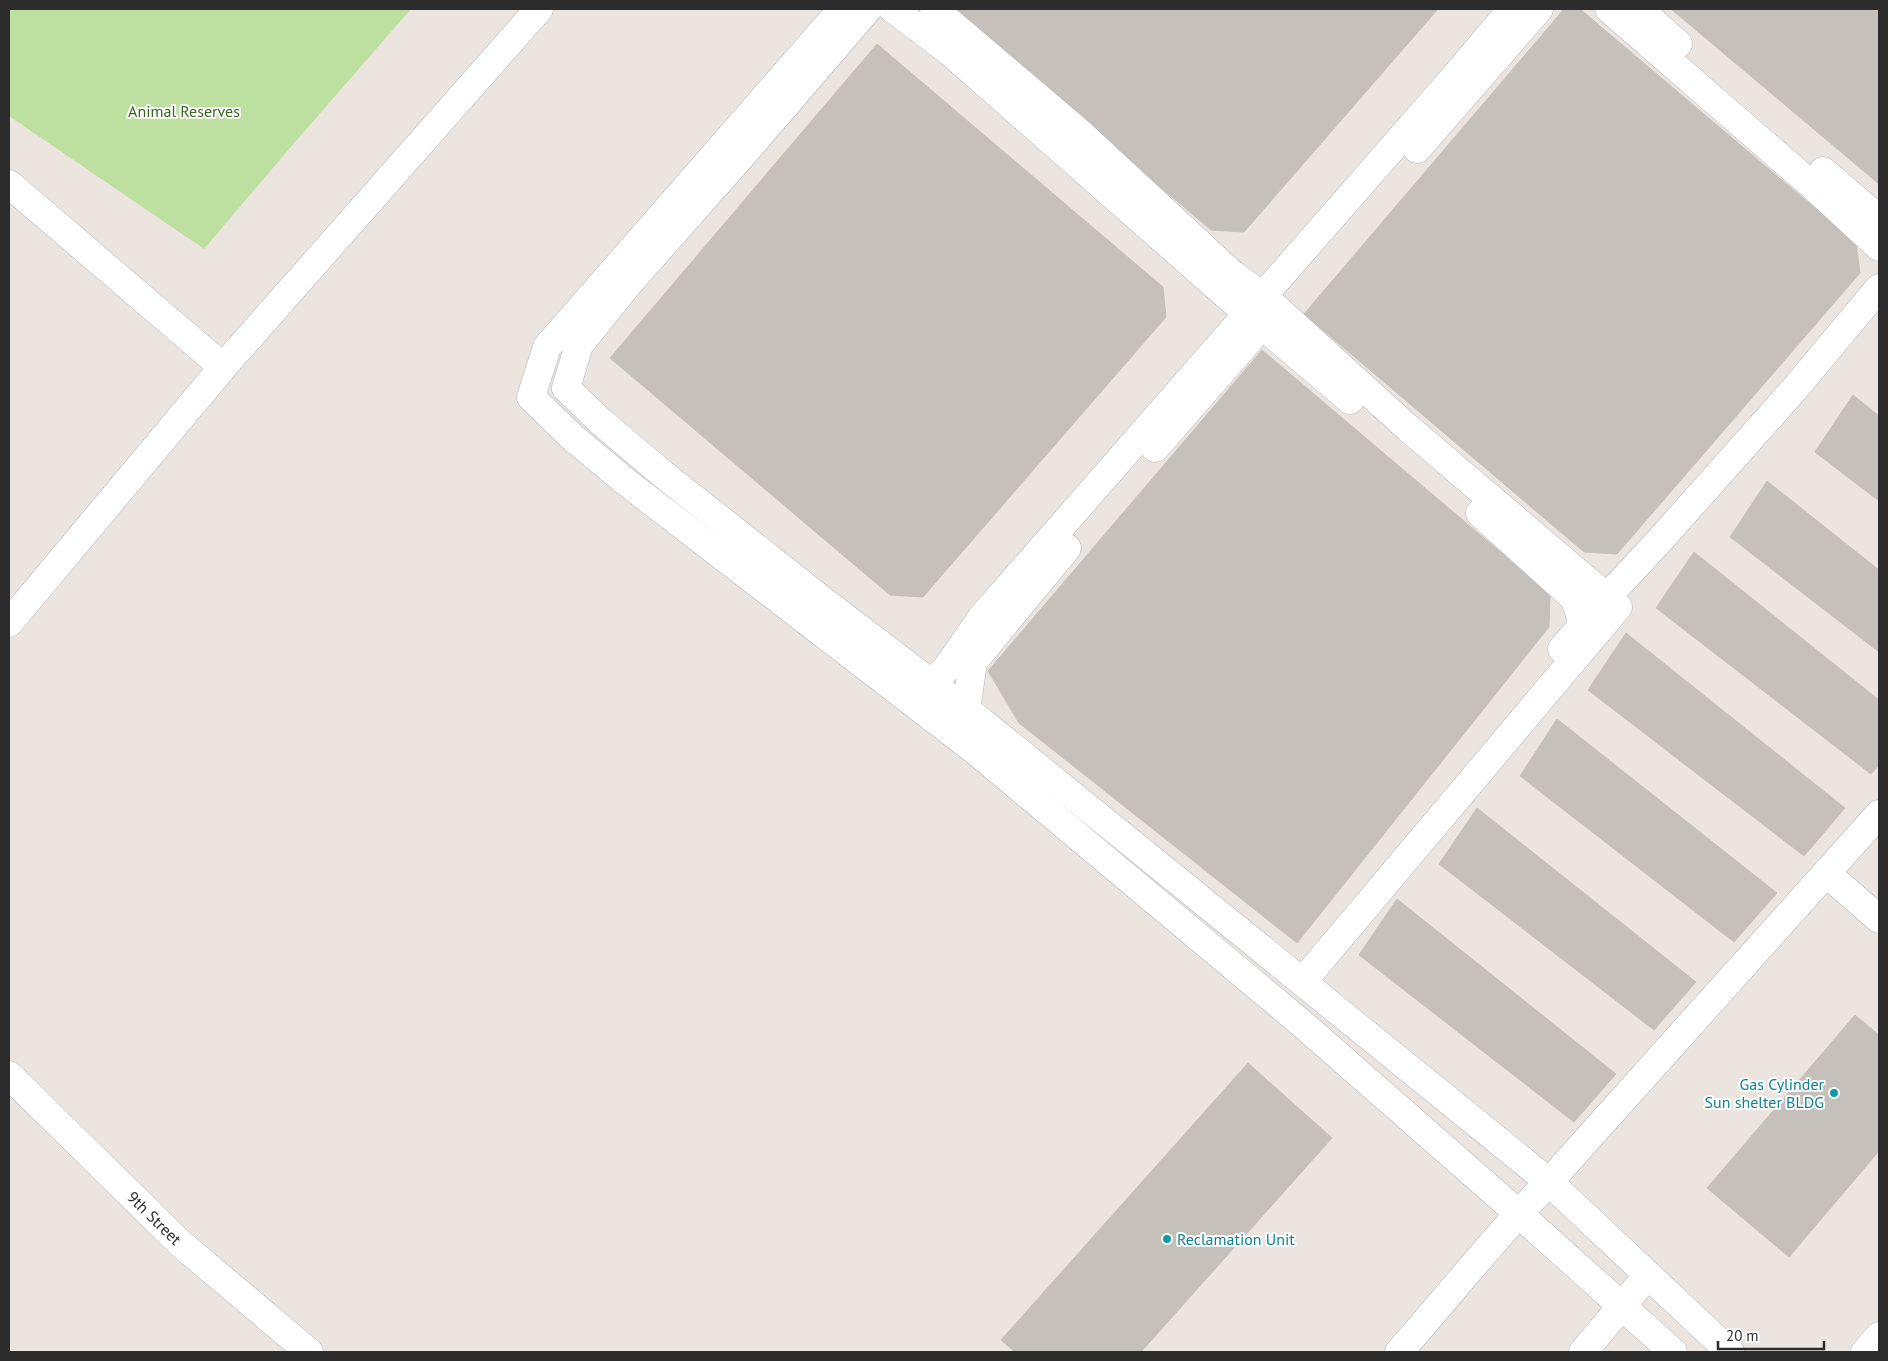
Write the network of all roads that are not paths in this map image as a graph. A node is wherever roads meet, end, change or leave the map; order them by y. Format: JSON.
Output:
{"nodes":[{"id":1,"x":539,"y":9,"type":"edge"},
{"id":2,"x":842,"y":9,"type":"edge"},
{"id":3,"x":868,"y":9,"type":"edge"},
{"id":4,"x":893,"y":9,"type":"edge"},
{"id":5,"x":934,"y":9,"type":"edge"},
{"id":6,"x":1512,"y":9,"type":"edge"},
{"id":7,"x":1539,"y":9,"type":"edge"},
{"id":8,"x":1609,"y":9,"type":"edge"},
{"id":9,"x":1639,"y":9,"type":"edge"},
{"id":10,"x":9,"y":184,"type":"edge"},
{"id":11,"x":1879,"y":219,"type":"edge"},
{"id":12,"x":1879,"y":246,"type":"edge"},
{"id":13,"x":1879,"y":288,"type":"edge"},
{"id":14,"x":1879,"y":308,"type":"edge"},
{"id":15,"x":1262,"y":311,"type":"junction"},
{"id":16,"x":223,"y":366,"type":"junction"},
{"id":17,"x":1612,"y":602,"type":"junction"},
{"id":18,"x":9,"y":623,"type":"edge"},
{"id":19,"x":1583,"y":625,"type":"junction"},
{"id":20,"x":922,"y":693,"type":"junction"},
{"id":21,"x":966,"y":710,"type":"junction"},
{"id":22,"x":1879,"y":814,"type":"edge"},
{"id":23,"x":1826,"y":873,"type":"junction"},
{"id":24,"x":1879,"y":919,"type":"edge"},
{"id":25,"x":1296,"y":976,"type":"junction"},
{"id":26,"x":9,"y":1075,"type":"edge"},
{"id":27,"x":1549,"y":1182,"type":"junction"},
{"id":28,"x":1518,"y":1213,"type":"junction"},
{"id":29,"x":1648,"y":1275,"type":"junction"},
{"id":30,"x":1622,"y":1306,"type":"junction"},
{"id":31,"x":1879,"y":1336,"type":"edge"},
{"id":32,"x":308,"y":1352,"type":"edge"},
{"id":33,"x":1399,"y":1352,"type":"edge"},
{"id":34,"x":1583,"y":1352,"type":"edge"},
{"id":35,"x":1673,"y":1352,"type":"edge"},
{"id":36,"x":1730,"y":1352,"type":"edge"},
{"id":37,"x":1865,"y":1352,"type":"edge"}],
"edges":[{"from":1,"to":16,"type":"street"},
{"from":2,"to":20,"type":"street"},
{"from":3,"to":20,"type":"street"},
{"from":4,"to":15,"type":"street"},
{"from":5,"to":15,"type":"street"},
{"from":6,"to":15,"type":"street"},
{"from":7,"to":15,"type":"street"},
{"from":8,"to":12,"type":"street"},
{"from":9,"to":11,"type":"street"},
{"from":10,"to":16,"type":"street"},
{"from":13,"to":17,"type":"street"},
{"from":14,"to":17,"type":"street"},
{"from":15,"to":17,"type":"street"},
{"from":15,"to":19,"type":"street"},
{"from":15,"to":20,"type":"street"},
{"from":15,"to":21,"type":"street"},
{"from":16,"to":18,"type":"street"},
{"from":17,"to":19,"type":"street"},
{"from":17,"to":25,"type":"street"},
{"from":19,"to":25,"type":"street"},
{"from":20,"to":21,"type":"street"},
{"from":20,"to":28,"type":"street"},
{"from":21,"to":25,"type":"street"},
{"from":22,"to":23,"type":"street"},
{"from":23,"to":24,"type":"street"},
{"from":23,"to":27,"type":"street"},
{"from":25,"to":27,"type":"street"},
{"from":26,"to":32,"type":"street","name":"9th Street"},
{"from":27,"to":28,"type":"street"},
{"from":27,"to":29,"type":"street"},
{"from":28,"to":30,"type":"street"},
{"from":28,"to":33,"type":"street"},
{"from":29,"to":30,"type":"street"},
{"from":29,"to":36,"type":"street"},
{"from":30,"to":34,"type":"street"},
{"from":30,"to":35,"type":"street"},
{"from":31,"to":37,"type":"street"}]}
